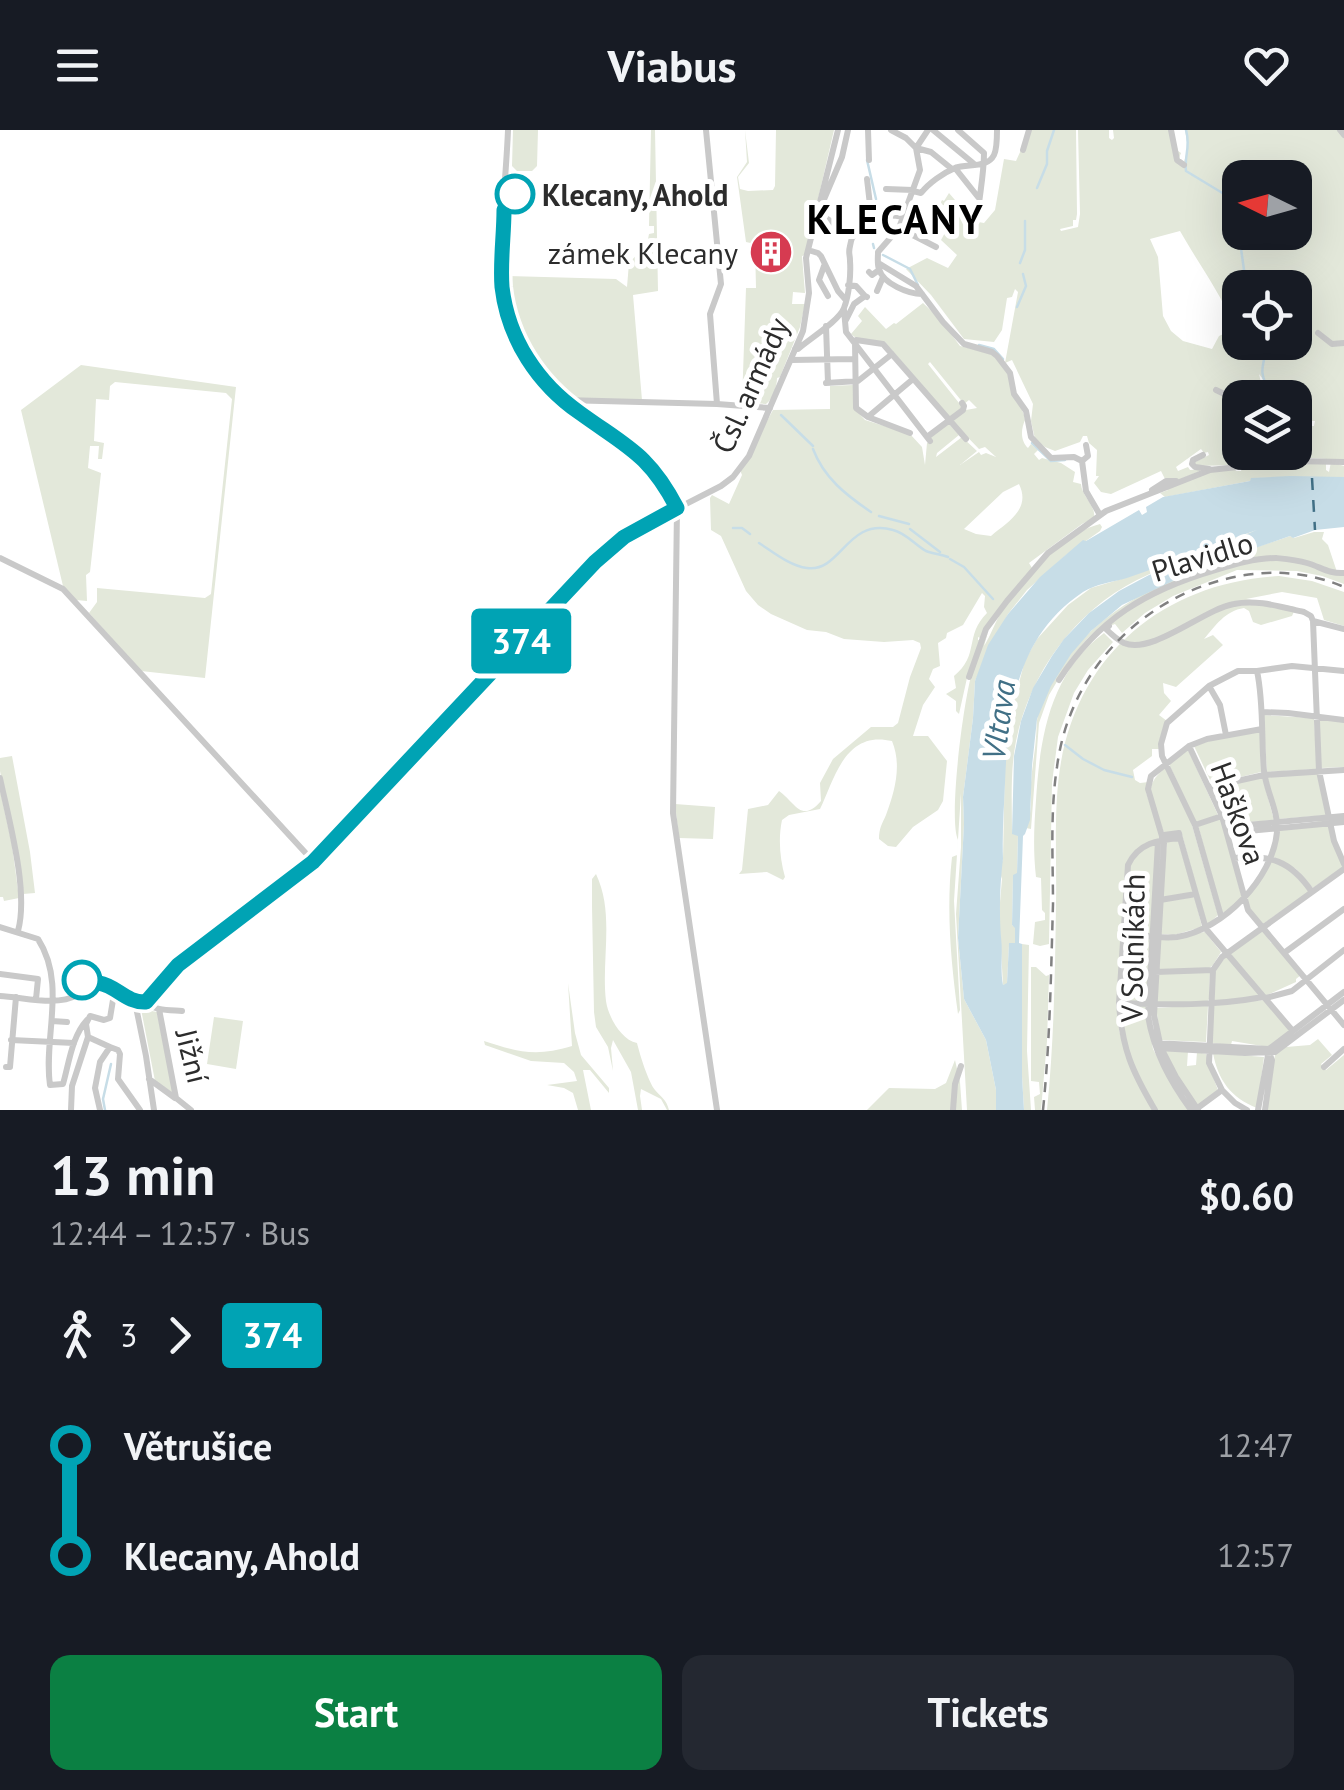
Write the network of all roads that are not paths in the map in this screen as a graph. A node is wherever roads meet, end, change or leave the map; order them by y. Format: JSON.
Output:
{"nodes":[{"id":1,"x":508,"y":130,"type":"edge"},
{"id":2,"x":706,"y":130,"type":"edge"},
{"id":3,"x":838,"y":130,"type":"edge"},
{"id":4,"x":848,"y":130,"type":"edge"},
{"id":5,"x":868,"y":130,"type":"edge"},
{"id":6,"x":891,"y":130,"type":"edge"},
{"id":7,"x":931,"y":130,"type":"edge"},
{"id":8,"x":958,"y":130,"type":"edge"},
{"id":9,"x":997,"y":130,"type":"edge"},
{"id":10,"x":1028,"y":130,"type":"edge"},
{"id":11,"x":1170,"y":130,"type":"edge"},
{"id":12,"x":970,"y":134,"type":"edge"},
{"id":13,"x":916,"y":148,"type":"junction"},
{"id":14,"x":1023,"y":150,"type":"dead end"},
{"id":15,"x":869,"y":160,"type":"dead end"},
{"id":16,"x":974,"y":164,"type":"junction"},
{"id":17,"x":984,"y":164,"type":"junction"},
{"id":18,"x":1184,"y":166,"type":"dead end"},
{"id":19,"x":953,"y":169,"type":"junction"},
{"id":20,"x":867,"y":179,"type":"dead end"},
{"id":21,"x":886,"y":189,"type":"dead end"},
{"id":22,"x":914,"y":191,"type":"junction"},
{"id":23,"x":979,"y":198,"type":"junction"},
{"id":24,"x":817,"y":211,"type":"junction"},
{"id":25,"x":978,"y":212,"type":"dead end"},
{"id":26,"x":904,"y":217,"type":"junction"},
{"id":27,"x":826,"y":218,"type":"dead end"},
{"id":28,"x":866,"y":221,"type":"junction"},
{"id":29,"x":899,"y":228,"type":"junction"},
{"id":30,"x":853,"y":237,"type":"junction"},
{"id":31,"x":936,"y":247,"type":"dead end"},
{"id":32,"x":808,"y":250,"type":"junction"},
{"id":33,"x":824,"y":265,"type":"junction"},
{"id":34,"x":881,"y":270,"type":"junction"},
{"id":35,"x":869,"y":272,"type":"dead end"},
{"id":36,"x":848,"y":284,"type":"junction"},
{"id":37,"x":877,"y":291,"type":"dead end"},
{"id":38,"x":922,"y":294,"type":"junction"},
{"id":39,"x":828,"y":296,"type":"dead end"},
{"id":40,"x":845,"y":299,"type":"junction"},
{"id":41,"x":844,"y":308,"type":"junction"},
{"id":42,"x":844,"y":321,"type":"junction"},
{"id":43,"x":826,"y":326,"type":"junction"},
{"id":44,"x":1318,"y":333,"type":"dead end"},
{"id":45,"x":855,"y":340,"type":"junction"},
{"id":46,"x":1344,"y":343,"type":"edge"},
{"id":47,"x":795,"y":348,"type":"junction"},
{"id":48,"x":892,"y":354,"type":"junction"},
{"id":49,"x":855,"y":359,"type":"junction"},
{"id":50,"x":790,"y":360,"type":"junction"},
{"id":51,"x":827,"y":360,"type":"junction"},
{"id":52,"x":873,"y":370,"type":"junction"},
{"id":53,"x":913,"y":379,"type":"junction"},
{"id":54,"x":856,"y":382,"type":"junction"},
{"id":55,"x":1216,"y":390,"type":"dead end"},
{"id":56,"x":1222,"y":393,"type":"edge"},
{"id":57,"x":894,"y":395,"type":"junction"},
{"id":58,"x":562,"y":400,"type":"junction"},
{"id":59,"x":962,"y":403,"type":"dead end"},
{"id":60,"x":717,"y":404,"type":"junction"},
{"id":61,"x":770,"y":408,"type":"junction"},
{"id":62,"x":868,"y":417,"type":"junction"},
{"id":63,"x":948,"y":420,"type":"junction"},
{"id":64,"x":910,"y":433,"type":"dead end"},
{"id":65,"x":953,"y":441,"type":"dead end"},
{"id":66,"x":1086,"y":445,"type":"dead end"},
{"id":67,"x":1203,"y":455,"type":"dead end"},
{"id":68,"x":1312,"y":460,"type":"edge"},
{"id":69,"x":1082,"y":461,"type":"junction"},
{"id":70,"x":1344,"y":462,"type":"edge"},
{"id":71,"x":1222,"y":468,"type":"edge"},
{"id":72,"x":1210,"y":470,"type":"junction"},
{"id":73,"x":677,"y":508,"type":"junction"},
{"id":74,"x":1098,"y":519,"type":"junction"},
{"id":75,"x":0,"y":558,"type":"edge"},
{"id":76,"x":1344,"y":573,"type":"edge"},
{"id":77,"x":1122,"y":611,"type":"junction"},
{"id":78,"x":1313,"y":621,"type":"junction"},
{"id":79,"x":1106,"y":629,"type":"junction"},
{"id":80,"x":1344,"y":629,"type":"edge"},
{"id":81,"x":1086,"y":642,"type":"junction"},
{"id":82,"x":1314,"y":667,"type":"junction"},
{"id":83,"x":1344,"y":670,"type":"edge"},
{"id":84,"x":1257,"y":671,"type":"junction"},
{"id":85,"x":969,"y":677,"type":"dead end"},
{"id":86,"x":1059,"y":680,"type":"dead end"},
{"id":87,"x":1209,"y":686,"type":"junction"},
{"id":88,"x":1262,"y":712,"type":"junction"},
{"id":89,"x":1315,"y":715,"type":"junction"},
{"id":90,"x":1344,"y":720,"type":"edge"},
{"id":91,"x":1262,"y":729,"type":"junction"},
{"id":92,"x":1226,"y":735,"type":"junction"},
{"id":93,"x":1189,"y":746,"type":"junction"},
{"id":94,"x":1166,"y":764,"type":"junction"},
{"id":95,"x":1344,"y":770,"type":"edge"},
{"id":96,"x":1319,"y":771,"type":"junction"},
{"id":97,"x":1264,"y":775,"type":"junction"},
{"id":98,"x":0,"y":778,"type":"edge"},
{"id":99,"x":1210,"y":786,"type":"junction"},
{"id":100,"x":1222,"y":816,"type":"junction"},
{"id":101,"x":1344,"y":819,"type":"edge"},
{"id":102,"x":1330,"y":820,"type":"junction"},
{"id":103,"x":1195,"y":824,"type":"junction"},
{"id":104,"x":1277,"y":824,"type":"junction"},
{"id":105,"x":1226,"y":830,"type":"junction"},
{"id":106,"x":1160,"y":841,"type":"junction"},
{"id":107,"x":1234,"y":858,"type":"junction"},
{"id":108,"x":1270,"y":858,"type":"junction"},
{"id":109,"x":313,"y":862,"type":"junction"},
{"id":110,"x":1343,"y":871,"type":"edge"},
{"id":111,"x":1312,"y":892,"type":"junction"},
{"id":112,"x":1196,"y":894,"type":"junction"},
{"id":113,"x":1245,"y":897,"type":"junction"},
{"id":114,"x":1160,"y":900,"type":"junction"},
{"id":115,"x":1344,"y":908,"type":"edge"},
{"id":116,"x":1221,"y":916,"type":"junction"},
{"id":117,"x":0,"y":928,"type":"edge"},
{"id":118,"x":1263,"y":928,"type":"junction"},
{"id":119,"x":1206,"y":929,"type":"junction"},
{"id":120,"x":18,"y":931,"type":"junction"},
{"id":121,"x":1123,"y":934,"type":"junction"},
{"id":122,"x":1155,"y":936,"type":"junction"},
{"id":123,"x":1344,"y":950,"type":"edge"},
{"id":124,"x":1284,"y":953,"type":"junction"},
{"id":125,"x":1228,"y":954,"type":"junction"},
{"id":126,"x":1213,"y":970,"type":"junction"},
{"id":127,"x":1155,"y":972,"type":"junction"},
{"id":128,"x":2,"y":974,"type":"edge"},
{"id":129,"x":1306,"y":978,"type":"junction"},
{"id":130,"x":4,"y":985,"type":"dead end"},
{"id":131,"x":117,"y":992,"type":"junction"},
{"id":132,"x":1344,"y":992,"type":"edge"},
{"id":133,"x":0,"y":996,"type":"edge"},
{"id":134,"x":17,"y":997,"type":"junction"},
{"id":135,"x":1264,"y":997,"type":"junction"},
{"id":136,"x":36,"y":999,"type":"junction"},
{"id":137,"x":54,"y":1000,"type":"junction"},
{"id":138,"x":1344,"y":1000,"type":"edge"},
{"id":139,"x":146,"y":1002,"type":"junction"},
{"id":140,"x":1118,"y":1003,"type":"junction"},
{"id":141,"x":1211,"y":1003,"type":"junction"},
{"id":142,"x":135,"y":1004,"type":"junction"},
{"id":143,"x":1150,"y":1004,"type":"junction"},
{"id":144,"x":1329,"y":1007,"type":"junction"},
{"id":145,"x":158,"y":1009,"type":"junction"},
{"id":146,"x":182,"y":1011,"type":"dead end"},
{"id":147,"x":87,"y":1020,"type":"junction"},
{"id":148,"x":52,"y":1021,"type":"junction"},
{"id":149,"x":67,"y":1022,"type":"dead end"},
{"id":150,"x":1344,"y":1025,"type":"edge"},
{"id":151,"x":1292,"y":1030,"type":"junction"},
{"id":152,"x":88,"y":1037,"type":"junction"},
{"id":153,"x":12,"y":1040,"type":"junction"},
{"id":154,"x":50,"y":1042,"type":"junction"},
{"id":155,"x":74,"y":1043,"type":"junction"},
{"id":156,"x":1157,"y":1046,"type":"junction"},
{"id":157,"x":110,"y":1047,"type":"junction"},
{"id":158,"x":1208,"y":1048,"type":"junction"},
{"id":159,"x":1344,"y":1049,"type":"edge"},
{"id":160,"x":1268,"y":1051,"type":"junction"},
{"id":161,"x":0,"y":1052,"type":"edge"},
{"id":162,"x":10,"y":1053,"type":"junction"},
{"id":163,"x":961,"y":1066,"type":"dead end"},
{"id":164,"x":6,"y":1067,"type":"dead end"},
{"id":165,"x":1324,"y":1067,"type":"dead end"},
{"id":166,"x":149,"y":1079,"type":"junction"},
{"id":167,"x":1222,"y":1090,"type":"junction"},
{"id":168,"x":176,"y":1098,"type":"junction"},
{"id":169,"x":71,"y":1110,"type":"edge"},
{"id":170,"x":100,"y":1110,"type":"edge"},
{"id":171,"x":140,"y":1110,"type":"edge"},
{"id":172,"x":154,"y":1110,"type":"edge"},
{"id":173,"x":190,"y":1110,"type":"edge"},
{"id":174,"x":717,"y":1110,"type":"edge"},
{"id":175,"x":953,"y":1110,"type":"edge"},
{"id":176,"x":1156,"y":1110,"type":"edge"},
{"id":177,"x":1195,"y":1110,"type":"edge"},
{"id":178,"x":1247,"y":1110,"type":"edge"},
{"id":179,"x":1262,"y":1110,"type":"edge"}],
"edges":[{"from":1,"to":58,"type":"street"},
{"from":2,"to":60,"type":"street"},
{"from":3,"to":24,"type":"street","name":"Čsl. armády"},
{"from":4,"to":24,"type":"street"},
{"from":5,"to":15,"type":"street"},
{"from":6,"to":13,"type":"street"},
{"from":7,"to":13,"type":"street"},
{"from":7,"to":16,"type":"street"},
{"from":8,"to":12,"type":"street"},
{"from":9,"to":17,"type":"street"},
{"from":10,"to":14,"type":"street"},
{"from":11,"to":18,"type":"street"},
{"from":12,"to":17,"type":"street"},
{"from":13,"to":19,"type":"street"},
{"from":13,"to":22,"type":"street"},
{"from":16,"to":17,"type":"street"},
{"from":16,"to":19,"type":"street"},
{"from":17,"to":23,"type":"street"},
{"from":19,"to":22,"type":"street"},
{"from":19,"to":23,"type":"street"},
{"from":20,"to":28,"type":"street"},
{"from":21,"to":22,"type":"street"},
{"from":22,"to":26,"type":"street"},
{"from":23,"to":25,"type":"street"},
{"from":24,"to":32,"type":"street","name":"Čsl. armády"},
{"from":26,"to":28,"type":"street"},
{"from":26,"to":29,"type":"street"},
{"from":27,"to":30,"type":"street"},
{"from":28,"to":30,"type":"street"},
{"from":29,"to":31,"type":"street"},
{"from":29,"to":34,"type":"street"},
{"from":30,"to":36,"type":"street"},
{"from":32,"to":33,"type":"street"},
{"from":32,"to":47,"type":"street","name":"Čsl. armády"},
{"from":33,"to":39,"type":"street"},
{"from":33,"to":40,"type":"street"},
{"from":34,"to":35,"type":"street"},
{"from":34,"to":37,"type":"street"},
{"from":34,"to":38,"type":"street"},
{"from":34,"to":38,"type":"street"},
{"from":36,"to":40,"type":"street"},
{"from":36,"to":42,"type":"street"},
{"from":38,"to":69,"type":"street"},
{"from":40,"to":41,"type":"street"},
{"from":41,"to":42,"type":"street"},
{"from":41,"to":43,"type":"street"},
{"from":42,"to":45,"type":"street"},
{"from":43,"to":47,"type":"street"},
{"from":43,"to":51,"type":"street"},
{"from":44,"to":46,"type":"street"},
{"from":45,"to":48,"type":"street"},
{"from":45,"to":49,"type":"street"},
{"from":45,"to":52,"type":"street"},
{"from":47,"to":50,"type":"street","name":"Čsl. armády"},
{"from":48,"to":52,"type":"street"},
{"from":48,"to":53,"type":"street"},
{"from":49,"to":51,"type":"street"},
{"from":49,"to":54,"type":"street"},
{"from":50,"to":51,"type":"street"},
{"from":50,"to":61,"type":"street","name":"Čsl. armády"},
{"from":51,"to":54,"type":"street"},
{"from":52,"to":54,"type":"street"},
{"from":52,"to":57,"type":"street"},
{"from":53,"to":57,"type":"street"},
{"from":53,"to":63,"type":"street"},
{"from":54,"to":62,"type":"street"},
{"from":55,"to":56,"type":"street"},
{"from":57,"to":62,"type":"street"},
{"from":57,"to":63,"type":"street"},
{"from":58,"to":60,"type":"street"},
{"from":58,"to":73,"type":"street"},
{"from":59,"to":63,"type":"street"},
{"from":60,"to":61,"type":"street"},
{"from":61,"to":73,"type":"street","name":"Čsl. armády"},
{"from":62,"to":64,"type":"street"},
{"from":63,"to":65,"type":"street"},
{"from":66,"to":69,"type":"street"},
{"from":67,"to":72,"type":"street"},
{"from":68,"to":70,"type":"street"},
{"from":69,"to":74,"type":"street"},
{"from":71,"to":72,"type":"street"},
{"from":72,"to":74,"type":"street"},
{"from":73,"to":109,"type":"street","name":"Čsl. armády"},
{"from":73,"to":174,"type":"street"},
{"from":74,"to":85,"type":"street"},
{"from":75,"to":109,"type":"street"},
{"from":76,"to":77,"type":"street","name":"Plavidlo"},
{"from":77,"to":79,"type":"street","name":"Plavidlo"},
{"from":77,"to":81,"type":"street","name":"Plavidlo"},
{"from":78,"to":79,"type":"street"},
{"from":78,"to":80,"type":"street"},
{"from":78,"to":82,"type":"street"},
{"from":79,"to":81,"type":"street","name":"Plavidlo"},
{"from":81,"to":86,"type":"street","name":"Plavidlo"},
{"from":82,"to":83,"type":"street"},
{"from":82,"to":84,"type":"street"},
{"from":82,"to":89,"type":"street"},
{"from":84,"to":87,"type":"street"},
{"from":84,"to":88,"type":"street"},
{"from":87,"to":92,"type":"street"},
{"from":87,"to":94,"type":"street"},
{"from":88,"to":89,"type":"street"},
{"from":88,"to":91,"type":"street"},
{"from":89,"to":90,"type":"street"},
{"from":89,"to":96,"type":"street"},
{"from":91,"to":92,"type":"street"},
{"from":91,"to":97,"type":"street"},
{"from":92,"to":93,"type":"street"},
{"from":93,"to":94,"type":"street"},
{"from":93,"to":99,"type":"street","name":"Haškova"},
{"from":94,"to":103,"type":"street"},
{"from":94,"to":106,"type":"street"},
{"from":95,"to":96,"type":"street"},
{"from":96,"to":97,"type":"street"},
{"from":96,"to":102,"type":"street"},
{"from":97,"to":99,"type":"street"},
{"from":97,"to":104,"type":"street"},
{"from":98,"to":120,"type":"street"},
{"from":99,"to":100,"type":"street","name":"Haškova"},
{"from":100,"to":103,"type":"street"},
{"from":100,"to":105,"type":"street","name":"Haškova"},
{"from":101,"to":102,"type":"street"},
{"from":102,"to":104,"type":"street"},
{"from":102,"to":110,"type":"street"},
{"from":103,"to":116,"type":"street"},
{"from":104,"to":105,"type":"street"},
{"from":104,"to":108,"type":"street"},
{"from":105,"to":107,"type":"street","name":"Haškova"},
{"from":106,"to":112,"type":"street","name":"V Solníkách"},
{"from":106,"to":114,"type":"street","name":"V Solníkách"},
{"from":106,"to":121,"type":"street"},
{"from":106,"to":122,"type":"street","name":"V Solníkách"},
{"from":107,"to":108,"type":"street"},
{"from":107,"to":113,"type":"street","name":"Haškova"},
{"from":108,"to":111,"type":"street"},
{"from":108,"to":113,"type":"street"},
{"from":109,"to":139,"type":"street","name":"Čsl. armády"},
{"from":110,"to":111,"type":"street"},
{"from":111,"to":118,"type":"street"},
{"from":112,"to":114,"type":"street"},
{"from":112,"to":119,"type":"street"},
{"from":113,"to":116,"type":"street"},
{"from":113,"to":118,"type":"street","name":"Haškova"},
{"from":114,"to":122,"type":"street","name":"V Solníkách"},
{"from":115,"to":124,"type":"street"},
{"from":116,"to":119,"type":"street"},
{"from":117,"to":120,"type":"street"},
{"from":118,"to":124,"type":"street","name":"Haškova"},
{"from":118,"to":125,"type":"street"},
{"from":119,"to":122,"type":"street"},
{"from":119,"to":125,"type":"street"},
{"from":120,"to":137,"type":"street"},
{"from":121,"to":122,"type":"street"},
{"from":121,"to":140,"type":"street"},
{"from":122,"to":127,"type":"street","name":"V Solníkách"},
{"from":122,"to":143,"type":"street","name":"V Solníkách"},
{"from":123,"to":129,"type":"street"},
{"from":124,"to":129,"type":"street","name":"Haškova"},
{"from":125,"to":126,"type":"street"},
{"from":125,"to":135,"type":"street"},
{"from":126,"to":127,"type":"street"},
{"from":126,"to":141,"type":"street"},
{"from":127,"to":143,"type":"street","name":"V Solníkách"},
{"from":128,"to":130,"type":"street"},
{"from":128,"to":136,"type":"street"},
{"from":129,"to":135,"type":"street"},
{"from":129,"to":144,"type":"street","name":"Haškova"},
{"from":131,"to":137,"type":"street"},
{"from":131,"to":142,"type":"street"},
{"from":131,"to":147,"type":"street"},
{"from":132,"to":144,"type":"street"},
{"from":133,"to":134,"type":"street"},
{"from":134,"to":136,"type":"street"},
{"from":134,"to":153,"type":"street"},
{"from":135,"to":141,"type":"street"},
{"from":135,"to":151,"type":"street"},
{"from":136,"to":137,"type":"street"},
{"from":137,"to":148,"type":"street"},
{"from":138,"to":144,"type":"street"},
{"from":139,"to":142,"type":"street","name":"Čsl. armády"},
{"from":139,"to":145,"type":"street"},
{"from":140,"to":143,"type":"street"},
{"from":140,"to":176,"type":"street"},
{"from":141,"to":143,"type":"street"},
{"from":141,"to":158,"type":"street"},
{"from":142,"to":166,"type":"street"},
{"from":143,"to":156,"type":"street","name":"V Solníkách"},
{"from":144,"to":150,"type":"street","name":"Haškova"},
{"from":144,"to":151,"type":"street"},
{"from":144,"to":160,"type":"street"},
{"from":145,"to":146,"type":"street"},
{"from":145,"to":168,"type":"street","name":"Jižní"},
{"from":147,"to":152,"type":"street"},
{"from":147,"to":155,"type":"street"},
{"from":148,"to":149,"type":"street"},
{"from":148,"to":154,"type":"street"},
{"from":151,"to":160,"type":"street"},
{"from":152,"to":157,"type":"street"},
{"from":152,"to":169,"type":"street"},
{"from":153,"to":154,"type":"street"},
{"from":153,"to":162,"type":"street"},
{"from":154,"to":155,"type":"street"},
{"from":154,"to":155,"type":"street"},
{"from":156,"to":158,"type":"street"},
{"from":156,"to":177,"type":"street","name":"V Solníkách"},
{"from":157,"to":170,"type":"street"},
{"from":157,"to":171,"type":"street"},
{"from":158,"to":160,"type":"street"},
{"from":158,"to":167,"type":"street"},
{"from":159,"to":165,"type":"street"},
{"from":160,"to":179,"type":"street"},
{"from":161,"to":162,"type":"street"},
{"from":162,"to":164,"type":"street"},
{"from":163,"to":175,"type":"street"},
{"from":166,"to":168,"type":"street"},
{"from":166,"to":172,"type":"street"},
{"from":167,"to":177,"type":"street"},
{"from":167,"to":178,"type":"street"},
{"from":168,"to":173,"type":"street","name":"Jižní"}]}
